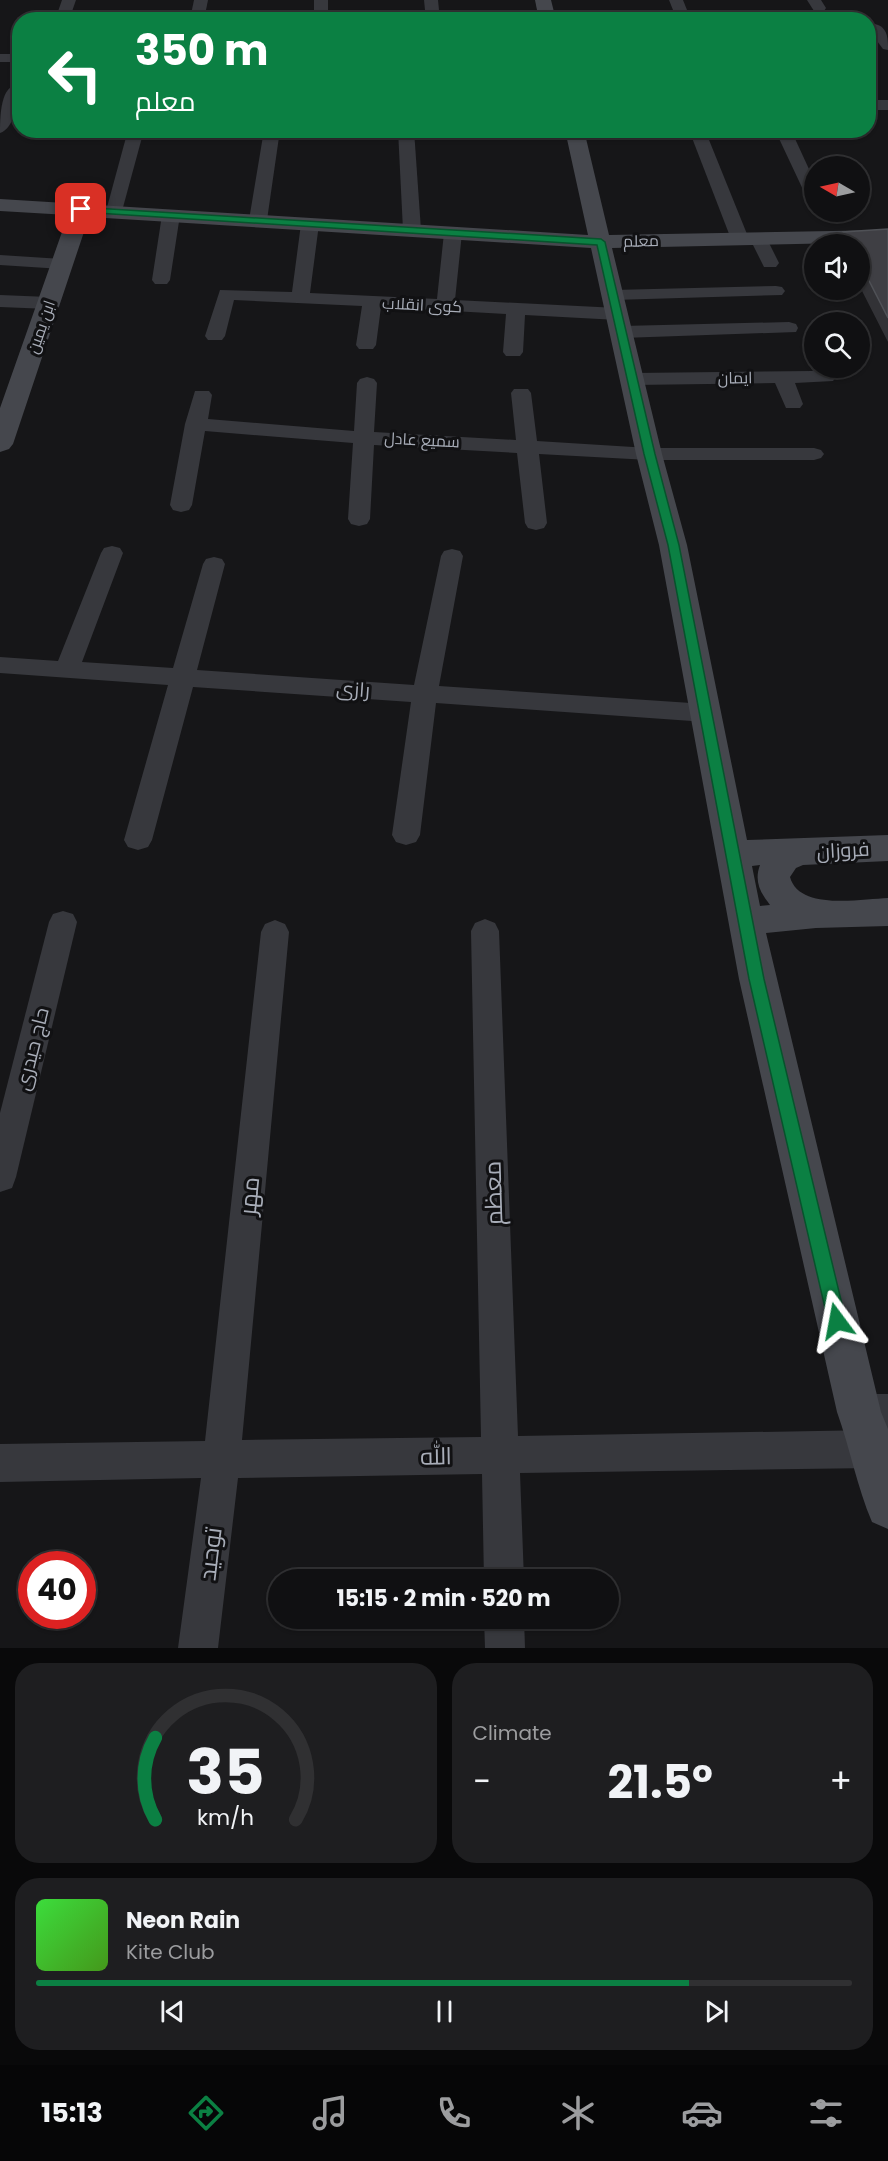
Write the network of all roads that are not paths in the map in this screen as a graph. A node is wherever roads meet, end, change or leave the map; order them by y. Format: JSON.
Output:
{"nodes":[{"id":1,"x":876,"y":29,"type":"edge"},
{"id":2,"x":888,"y":46,"type":"edge"},
{"id":3,"x":12,"y":97,"type":"edge"},
{"id":4,"x":0,"y":128,"type":"edge"},
{"id":5,"x":134,"y":138,"type":"edge"},
{"id":6,"x":271,"y":138,"type":"edge"},
{"id":7,"x":406,"y":138,"type":"edge"},
{"id":8,"x":576,"y":138,"type":"edge"},
{"id":9,"x":702,"y":138,"type":"edge"},
{"id":10,"x":787,"y":138,"type":"edge"},
{"id":11,"x":804,"y":175,"type":"edge"},
{"id":12,"x":0,"y":205,"type":"edge"},
{"id":13,"x":81,"y":209,"type":"junction"},
{"id":14,"x":114,"y":211,"type":"junction"},
{"id":15,"x":171,"y":215,"type":"junction"},
{"id":16,"x":258,"y":220,"type":"junction"},
{"id":17,"x":310,"y":224,"type":"junction"},
{"id":18,"x":412,"y":230,"type":"junction"},
{"id":19,"x":453,"y":233,"type":"junction"},
{"id":20,"x":888,"y":236,"type":"edge"},
{"id":21,"x":750,"y":239,"type":"junction"},
{"id":22,"x":601,"y":242,"type":"junction"},
{"id":23,"x":0,"y":260,"type":"edge"},
{"id":24,"x":770,"y":263,"type":"dead end"},
{"id":25,"x":62,"y":264,"type":"junction"},
{"id":26,"x":161,"y":280,"type":"dead end"},
{"id":27,"x":776,"y":291,"type":"dead end"},
{"id":28,"x":300,"y":298,"type":"junction"},
{"id":29,"x":0,"y":301,"type":"edge"},
{"id":30,"x":372,"y":302,"type":"junction"},
{"id":31,"x":49,"y":303,"type":"junction"},
{"id":32,"x":445,"y":306,"type":"junction"},
{"id":33,"x":516,"y":309,"type":"junction"},
{"id":34,"x":618,"y":314,"type":"junction"},
{"id":35,"x":789,"y":328,"type":"dead end"},
{"id":36,"x":215,"y":336,"type":"dead end"},
{"id":37,"x":366,"y":345,"type":"dead end"},
{"id":38,"x":513,"y":352,"type":"dead end"},
{"id":39,"x":783,"y":378,"type":"junction"},
{"id":40,"x":804,"y":378,"type":"edge"},
{"id":41,"x":634,"y":379,"type":"junction"},
{"id":42,"x":367,"y":383,"type":"dead end"},
{"id":43,"x":521,"y":393,"type":"dead end"},
{"id":44,"x":202,"y":395,"type":"dead end"},
{"id":45,"x":793,"y":404,"type":"dead end"},
{"id":46,"x":195,"y":424,"type":"junction"},
{"id":47,"x":365,"y":438,"type":"junction"},
{"id":48,"x":0,"y":444,"type":"edge"},
{"id":49,"x":527,"y":445,"type":"junction"},
{"id":50,"x":649,"y":454,"type":"junction"},
{"id":51,"x":814,"y":454,"type":"dead end"},
{"id":52,"x":181,"y":505,"type":"dead end"},
{"id":53,"x":359,"y":519,"type":"dead end"},
{"id":54,"x":536,"y":523,"type":"dead end"},
{"id":55,"x":112,"y":553,"type":"dead end"},
{"id":56,"x":452,"y":556,"type":"dead end"},
{"id":57,"x":214,"y":564,"type":"dead end"},
{"id":58,"x":0,"y":665,"type":"edge"},
{"id":59,"x":67,"y":670,"type":"junction"},
{"id":60,"x":181,"y":678,"type":"junction"},
{"id":61,"x":425,"y":694,"type":"junction"},
{"id":62,"x":706,"y":713,"type":"junction"},
{"id":63,"x":406,"y":835,"type":"dead end"},
{"id":64,"x":138,"y":840,"type":"dead end"},
{"id":65,"x":888,"y":848,"type":"edge"},
{"id":66,"x":799,"y":852,"type":"junction"},
{"id":67,"x":732,"y":853,"type":"junction"},
{"id":68,"x":888,"y":912,"type":"edge"},
{"id":69,"x":816,"y":914,"type":"junction"},
{"id":70,"x":746,"y":921,"type":"junction"},
{"id":71,"x":63,"y":922,"type":"dead end"},
{"id":72,"x":485,"y":931,"type":"dead end"},
{"id":73,"x":275,"y":932,"type":"dead end"},
{"id":74,"x":0,"y":1177,"type":"edge"},
{"id":75,"x":873,"y":1412,"type":"edge"},
{"id":76,"x":873,"y":1449,"type":"junction"},
{"id":77,"x":501,"y":1455,"type":"junction"},
{"id":78,"x":222,"y":1460,"type":"junction"},
{"id":79,"x":0,"y":1463,"type":"edge"},
{"id":80,"x":888,"y":1506,"type":"edge"},
{"id":81,"x":504,"y":1569,"type":"edge"},
{"id":82,"x":504,"y":1629,"type":"edge"},
{"id":83,"x":198,"y":1648,"type":"edge"},
{"id":84,"x":505,"y":1648,"type":"edge"}],
"edges":[{"from":1,"to":2,"type":"street"},
{"from":3,"to":4,"type":"street"},
{"from":5,"to":14,"type":"street"},
{"from":6,"to":16,"type":"street"},
{"from":7,"to":18,"type":"street"},
{"from":8,"to":22,"type":"street"},
{"from":9,"to":21,"type":"street"},
{"from":10,"to":11,"type":"street"},
{"from":12,"to":13,"type":"street","name":"معلم"},
{"from":13,"to":14,"type":"street","name":"معلم"},
{"from":13,"to":25,"type":"street","name":"ابن یمین"},
{"from":14,"to":15,"type":"street","name":"معلم"},
{"from":15,"to":16,"type":"street","name":"معلم"},
{"from":15,"to":26,"type":"street"},
{"from":16,"to":17,"type":"street","name":"معلم"},
{"from":17,"to":18,"type":"street","name":"معلم"},
{"from":17,"to":28,"type":"street"},
{"from":18,"to":19,"type":"street","name":"معلم"},
{"from":19,"to":22,"type":"street","name":"معلم"},
{"from":19,"to":32,"type":"street"},
{"from":20,"to":21,"type":"street","name":"معلم"},
{"from":21,"to":22,"type":"street","name":"معلم"},
{"from":21,"to":24,"type":"street"},
{"from":22,"to":34,"type":"street"},
{"from":23,"to":25,"type":"street"},
{"from":25,"to":31,"type":"street","name":"ابن یمین"},
{"from":27,"to":34,"type":"street"},
{"from":28,"to":30,"type":"street","name":"کوی انقلاب"},
{"from":28,"to":36,"type":"street","name":"کوی انقلاب"},
{"from":29,"to":31,"type":"street"},
{"from":30,"to":32,"type":"street","name":"کوی انقلاب"},
{"from":30,"to":37,"type":"street"},
{"from":31,"to":48,"type":"street","name":"ابن یمین"},
{"from":32,"to":33,"type":"street","name":"کوی انقلاب"},
{"from":33,"to":34,"type":"street","name":"کوی انقلاب"},
{"from":33,"to":38,"type":"street"},
{"from":34,"to":35,"type":"street"},
{"from":34,"to":41,"type":"street"},
{"from":39,"to":40,"type":"street","name":"ایمان"},
{"from":39,"to":41,"type":"street","name":"ایمان"},
{"from":39,"to":45,"type":"street"},
{"from":41,"to":50,"type":"street"},
{"from":42,"to":47,"type":"street"},
{"from":43,"to":49,"type":"street"},
{"from":44,"to":46,"type":"street"},
{"from":46,"to":47,"type":"street","name":"سمیع عادل"},
{"from":46,"to":52,"type":"street"},
{"from":47,"to":49,"type":"street","name":"سمیع عادل"},
{"from":47,"to":53,"type":"street"},
{"from":49,"to":50,"type":"street","name":"سمیع عادل"},
{"from":49,"to":54,"type":"street"},
{"from":50,"to":51,"type":"street"},
{"from":50,"to":62,"type":"street"},
{"from":55,"to":59,"type":"street"},
{"from":56,"to":61,"type":"street"},
{"from":57,"to":60,"type":"street"},
{"from":58,"to":59,"type":"street","name":"رازی"},
{"from":59,"to":60,"type":"street","name":"رازی"},
{"from":60,"to":61,"type":"street","name":"رازی"},
{"from":60,"to":64,"type":"street"},
{"from":61,"to":62,"type":"street","name":"رازی"},
{"from":61,"to":63,"type":"street"},
{"from":62,"to":67,"type":"street"},
{"from":65,"to":66,"type":"street","name":"فروزان"},
{"from":66,"to":67,"type":"street","name":"فروزان"},
{"from":66,"to":69,"type":"street"},
{"from":67,"to":70,"type":"street"},
{"from":68,"to":69,"type":"street"},
{"from":69,"to":70,"type":"street"},
{"from":70,"to":75,"type":"street"},
{"from":71,"to":74,"type":"street","name":"حاج حیدری"},
{"from":72,"to":77,"type":"street","name":"معظم"},
{"from":73,"to":78,"type":"street","name":"مهر"},
{"from":75,"to":76,"type":"street"},
{"from":76,"to":77,"type":"street","name":"الله"},
{"from":76,"to":80,"type":"street"},
{"from":77,"to":78,"type":"street","name":"الله"},
{"from":77,"to":81,"type":"street","name":"معظم"},
{"from":78,"to":79,"type":"street","name":"الله"},
{"from":78,"to":83,"type":"street","name":"توحید"},
{"from":82,"to":84,"type":"street"}]}
